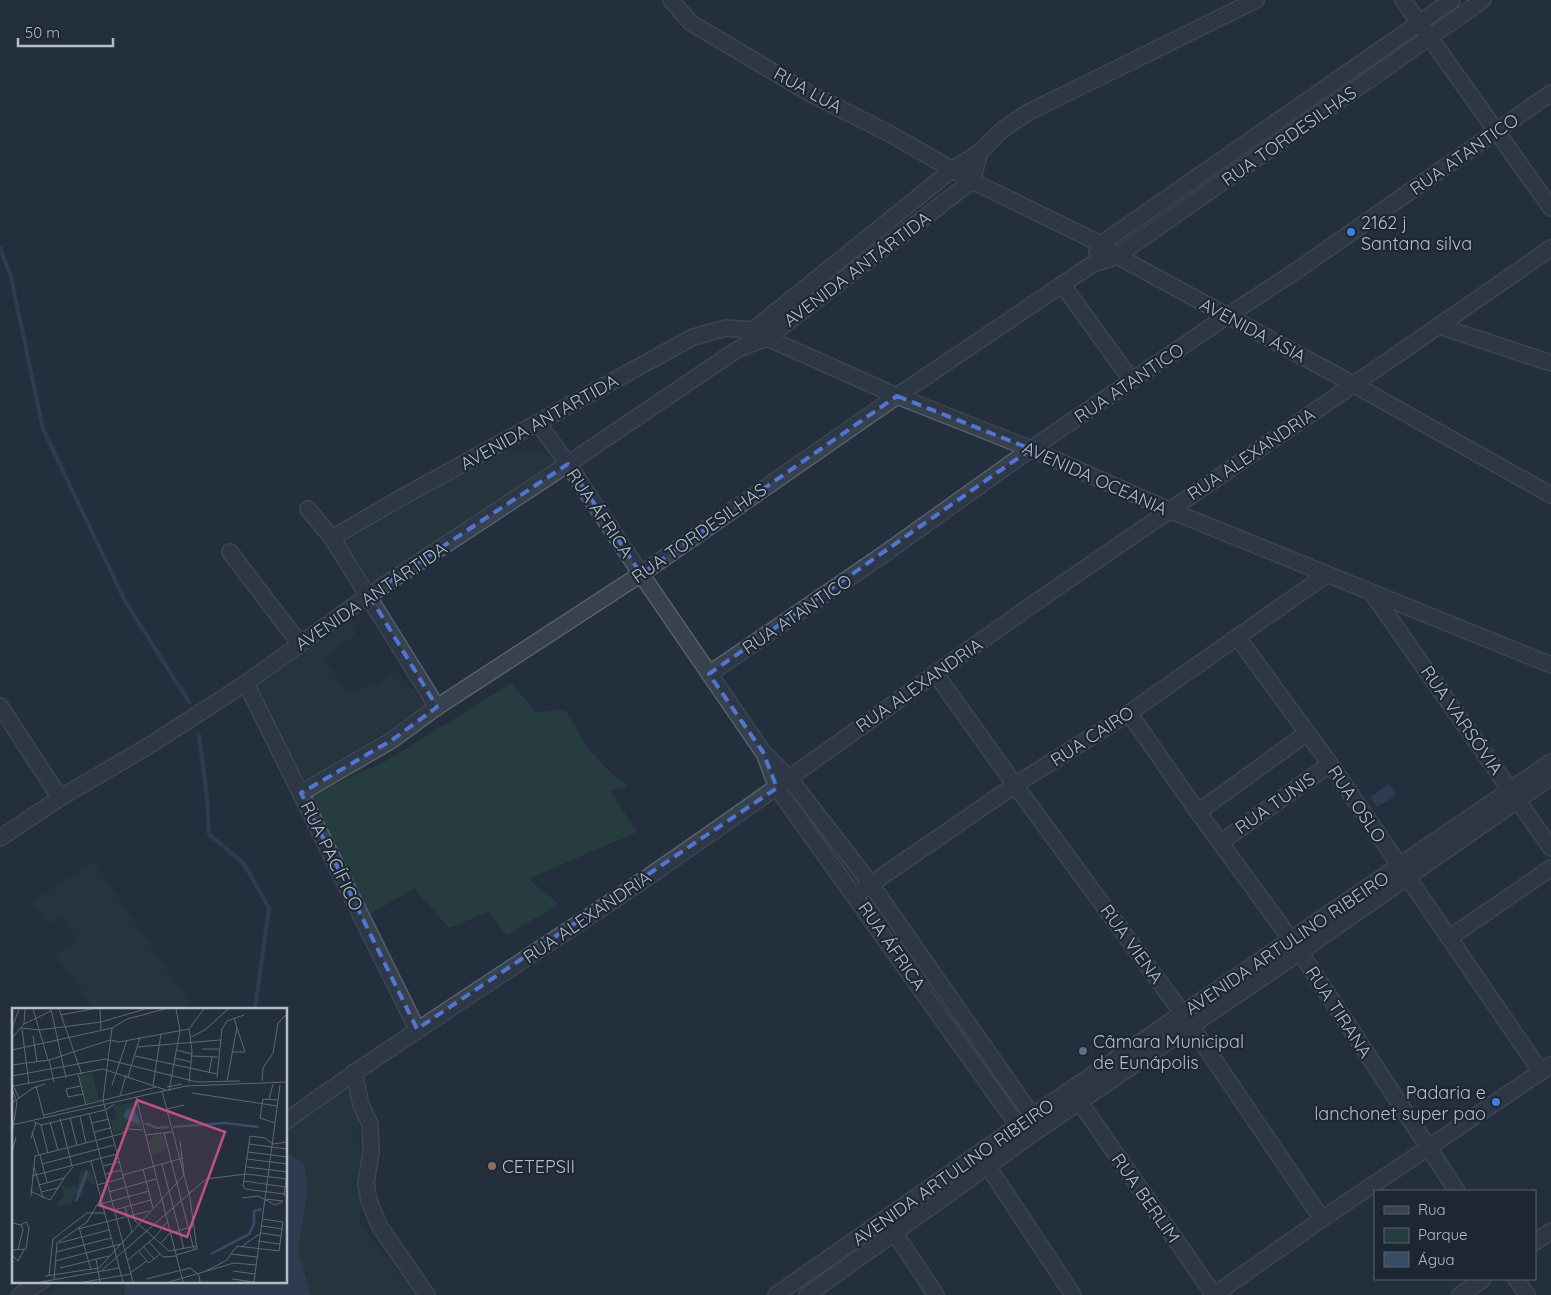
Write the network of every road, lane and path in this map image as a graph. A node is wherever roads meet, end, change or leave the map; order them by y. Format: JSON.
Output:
{"nodes":[{"id":1,"x":672,"y":0,"type":"edge"},
{"id":2,"x":1256,"y":0,"type":"edge"},
{"id":3,"x":1403,"y":0,"type":"edge"},
{"id":4,"x":1452,"y":0,"type":"edge"},
{"id":5,"x":1483,"y":0,"type":"edge"},
{"id":6,"x":1419,"y":23,"type":"junction"},
{"id":7,"x":1429,"y":38,"type":"junction"},
{"id":8,"x":1551,"y":93,"type":"edge"},
{"id":9,"x":1497,"y":132,"type":"junction"},
{"id":10,"x":980,"y":152,"type":"junction"},
{"id":11,"x":954,"y":169,"type":"junction"},
{"id":12,"x":972,"y":181,"type":"junction"},
{"id":13,"x":1551,"y":208,"type":"edge"},
{"id":14,"x":1101,"y":244,"type":"junction"},
{"id":15,"x":1551,"y":248,"type":"edge"},
{"id":16,"x":1117,"y":256,"type":"junction"},
{"id":17,"x":1091,"y":265,"type":"junction"},
{"id":18,"x":1062,"y":284,"type":"junction"},
{"id":19,"x":1227,"y":316,"type":"junction"},
{"id":20,"x":1439,"y":326,"type":"junction"},
{"id":21,"x":753,"y":330,"type":"junction"},
{"id":22,"x":767,"y":338,"type":"junction"},
{"id":23,"x":738,"y":349,"type":"junction"},
{"id":24,"x":1551,"y":363,"type":"edge"},
{"id":25,"x":1132,"y":381,"type":"junction"},
{"id":26,"x":1353,"y":384,"type":"junction"},
{"id":27,"x":897,"y":396,"type":"junction"},
{"id":28,"x":538,"y":424,"type":"junction"},
{"id":29,"x":1032,"y":449,"type":"junction"},
{"id":30,"x":568,"y":464,"type":"junction"},
{"id":31,"x":1551,"y":495,"type":"edge"},
{"id":32,"x":308,"y":509,"type":"dead end"},
{"id":33,"x":1169,"y":510,"type":"junction"},
{"id":34,"x":332,"y":538,"type":"junction"},
{"id":35,"x":230,"y":552,"type":"dead end"},
{"id":36,"x":641,"y":574,"type":"junction"},
{"id":37,"x":1326,"y":575,"type":"junction"},
{"id":38,"x":1372,"y":593,"type":"junction"},
{"id":39,"x":369,"y":595,"type":"junction"},
{"id":40,"x":1238,"y":638,"type":"junction"},
{"id":41,"x":300,"y":644,"type":"junction"},
{"id":42,"x":1551,"y":665,"type":"edge"},
{"id":43,"x":936,"y":673,"type":"junction"},
{"id":44,"x":709,"y":674,"type":"junction"},
{"id":45,"x":246,"y":683,"type":"junction"},
{"id":46,"x":0,"y":706,"type":"edge"},
{"id":47,"x":437,"y":707,"type":"junction"},
{"id":48,"x":1129,"y":713,"type":"junction"},
{"id":49,"x":1307,"y":733,"type":"junction"},
{"id":50,"x":1551,"y":762,"type":"edge"},
{"id":51,"x":1330,"y":764,"type":"junction"},
{"id":52,"x":1551,"y":776,"type":"edge"},
{"id":53,"x":784,"y":783,"type":"junction"},
{"id":54,"x":1015,"y":785,"type":"junction"},
{"id":55,"x":301,"y":793,"type":"junction"},
{"id":56,"x":1514,"y":796,"type":"junction"},
{"id":57,"x":60,"y":798,"type":"junction"},
{"id":58,"x":1198,"y":812,"type":"junction"},
{"id":59,"x":0,"y":838,"type":"edge"},
{"id":60,"x":1220,"y":842,"type":"junction"},
{"id":61,"x":1551,"y":848,"type":"edge"},
{"id":62,"x":1551,"y":868,"type":"edge"},
{"id":63,"x":1403,"y":871,"type":"junction"},
{"id":64,"x":870,"y":883,"type":"junction"},
{"id":65,"x":855,"y":895,"type":"junction"},
{"id":66,"x":1448,"y":938,"type":"junction"},
{"id":67,"x":1296,"y":946,"type":"junction"},
{"id":68,"x":1187,"y":1020,"type":"junction"},
{"id":69,"x":417,"y":1029,"type":"junction"},
{"id":70,"x":1546,"y":1068,"type":"edge"},
{"id":71,"x":354,"y":1072,"type":"junction"},
{"id":72,"x":1079,"y":1101,"type":"junction"},
{"id":73,"x":288,"y":1120,"type":"edge"},
{"id":74,"x":1037,"y":1122,"type":"junction"},
{"id":75,"x":1022,"y":1132,"type":"junction"},
{"id":76,"x":1428,"y":1148,"type":"junction"},
{"id":77,"x":983,"y":1160,"type":"junction"},
{"id":78,"x":1457,"y":1190,"type":"edge"},
{"id":79,"x":885,"y":1219,"type":"junction"},
{"id":80,"x":1322,"y":1219,"type":"junction"},
{"id":81,"x":1551,"y":1231,"type":"edge"},
{"id":82,"x":895,"y":1233,"type":"junction"},
{"id":83,"x":1536,"y":1241,"type":"edge"},
{"id":84,"x":1482,"y":1280,"type":"edge"},
{"id":85,"x":1517,"y":1280,"type":"edge"},
{"id":86,"x":40,"y":1282,"type":"edge"},
{"id":87,"x":796,"y":1290,"type":"edge"},
{"id":88,"x":20,"y":1295,"type":"edge"},
{"id":89,"x":426,"y":1295,"type":"edge"},
{"id":90,"x":776,"y":1295,"type":"edge"},
{"id":91,"x":807,"y":1295,"type":"edge"},
{"id":92,"x":936,"y":1295,"type":"edge"},
{"id":93,"x":1073,"y":1295,"type":"edge"},
{"id":94,"x":1214,"y":1295,"type":"edge"},
{"id":95,"x":1460,"y":1295,"type":"edge"},
{"id":96,"x":1527,"y":1295,"type":"edge"}],
"edges":[{"from":1,"to":11,"type":"street","name":"RUA LUA"},
{"from":2,"to":10,"type":"street","name":"AVENIDA ANTÁRTIDA"},
{"from":3,"to":6,"type":"street"},
{"from":4,"to":6,"type":"street","name":"RUA TORDESILHAS"},
{"from":5,"to":7,"type":"street","name":"RUA TORDESILHAS"},
{"from":6,"to":7,"type":"street"},
{"from":6,"to":14,"type":"street","name":"RUA TORDESILHAS"},
{"from":7,"to":9,"type":"street"},
{"from":7,"to":16,"type":"street","name":"RUA TORDESILHAS"},
{"from":8,"to":9,"type":"street","name":"RUA ATANTICO"},
{"from":9,"to":13,"type":"street"},
{"from":9,"to":19,"type":"street","name":"RUA ATANTICO"},
{"from":10,"to":11,"type":"street","name":"AVENIDA ANTÁRTIDA"},
{"from":10,"to":12,"type":"street"},
{"from":11,"to":12,"type":"street","name":"AVENIDA ÁSIA"},
{"from":11,"to":21,"type":"street","name":"AVENIDA ANTÁRTIDA"},
{"from":12,"to":14,"type":"street","name":"AVENIDA ÁSIA"},
{"from":12,"to":22,"type":"street","name":"AVENIDA ANTÁRTIDA"},
{"from":14,"to":16,"type":"street","name":"AVENIDA ÁSIA"},
{"from":14,"to":17,"type":"street","name":"RUA TORDESILHAS"},
{"from":15,"to":20,"type":"street","name":"RUA ALEXANDRIA"},
{"from":16,"to":17,"type":"street","name":"RUA TORDESILHAS"},
{"from":16,"to":19,"type":"street","name":"AVENIDA ÁSIA"},
{"from":17,"to":18,"type":"street","name":"RUA TORDESILHAS"},
{"from":18,"to":25,"type":"street"},
{"from":18,"to":27,"type":"street","name":"RUA TORDESILHAS"},
{"from":19,"to":25,"type":"street","name":"RUA ATANTICO"},
{"from":19,"to":26,"type":"street","name":"AVENIDA ÁSIA"},
{"from":20,"to":24,"type":"street"},
{"from":20,"to":26,"type":"street","name":"RUA ALEXANDRIA"},
{"from":21,"to":22,"type":"street","name":"AVENIDA OCEANIA"},
{"from":21,"to":23,"type":"street","name":"AVENIDA ANTÁRTIDA"},
{"from":21,"to":28,"type":"street","name":"AVENIDA ANTARTIDA"},
{"from":22,"to":23,"type":"street","name":"AVENIDA ANTÁRTIDA"},
{"from":22,"to":27,"type":"street","name":"AVENIDA OCEANIA"},
{"from":23,"to":30,"type":"street","name":"AVENIDA ANTÁRTIDA"},
{"from":25,"to":29,"type":"street","name":"RUA ATANTICO"},
{"from":26,"to":31,"type":"street","name":"AVENIDA ÁSIA"},
{"from":26,"to":33,"type":"street","name":"RUA ALEXANDRIA"},
{"from":27,"to":29,"type":"street","name":"AVENIDA OCEANIA"},
{"from":27,"to":36,"type":"street","name":"RUA TORDESILHAS"},
{"from":28,"to":30,"type":"street","name":"RUA ÁFRICA"},
{"from":28,"to":34,"type":"street","name":"AVENIDA ANTARTIDA"},
{"from":29,"to":33,"type":"street","name":"AVENIDA OCEANIA"},
{"from":29,"to":44,"type":"street","name":"RUA ATANTICO"},
{"from":30,"to":36,"type":"street","name":"RUA ÁFRICA"},
{"from":30,"to":39,"type":"street","name":"AVENIDA ANTÁRTIDA"},
{"from":32,"to":34,"type":"street"},
{"from":33,"to":37,"type":"street","name":"AVENIDA OCEANIA"},
{"from":33,"to":43,"type":"street","name":"RUA ALEXANDRIA"},
{"from":34,"to":39,"type":"street"},
{"from":35,"to":41,"type":"street"},
{"from":36,"to":44,"type":"street","name":"RUA ÁFRICA"},
{"from":36,"to":47,"type":"street","name":"RUA TORDESILHAS"},
{"from":37,"to":38,"type":"street","name":"AVENIDA OCEANIA"},
{"from":37,"to":40,"type":"street","name":"RUA CAIRO"},
{"from":38,"to":42,"type":"street","name":"AVENIDA OCEANIA"},
{"from":38,"to":56,"type":"street","name":"RUA VARSÓVIA"},
{"from":39,"to":41,"type":"street","name":"AVENIDA ANTÁRTIDA"},
{"from":39,"to":47,"type":"street"},
{"from":40,"to":48,"type":"street","name":"RUA CAIRO"},
{"from":40,"to":49,"type":"street","name":"RUA OSLO"},
{"from":41,"to":45,"type":"street","name":"AVENIDA ANTÁRTIDA"},
{"from":43,"to":53,"type":"street","name":"RUA ALEXANDRIA"},
{"from":43,"to":54,"type":"street","name":"RUA VIENA"},
{"from":44,"to":53,"type":"street","name":"RUA ÁFRICA"},
{"from":45,"to":55,"type":"street","name":"RUA PACÍFICO"},
{"from":45,"to":57,"type":"street","name":"AVENIDA ANTÁRTIDA"},
{"from":46,"to":57,"type":"street"},
{"from":47,"to":55,"type":"street","name":"RUA TORDESILHAS"},
{"from":48,"to":54,"type":"street","name":"RUA CAIRO"},
{"from":48,"to":58,"type":"street","name":"RUA TIRANA"},
{"from":49,"to":51,"type":"street","name":"RUA OSLO"},
{"from":49,"to":58,"type":"street","name":"RUA TUNIS"},
{"from":50,"to":56,"type":"street","name":"AVENIDA ARTULINO RIBEIRO"},
{"from":51,"to":60,"type":"street","name":"RUA TUNIS"},
{"from":51,"to":63,"type":"street","name":"RUA OSLO"},
{"from":52,"to":56,"type":"street","name":"AVENIDA ARTULINO RIBEIRO"},
{"from":53,"to":64,"type":"street","name":"RUA ÁFRICA"},
{"from":53,"to":65,"type":"street","name":"RUA ÁFRICA"},
{"from":53,"to":69,"type":"street","name":"RUA ALEXANDRIA"},
{"from":54,"to":64,"type":"street","name":"RUA CAIRO"},
{"from":54,"to":68,"type":"street","name":"RUA VIENA"},
{"from":55,"to":69,"type":"street","name":"RUA PACÍFICO"},
{"from":56,"to":61,"type":"street","name":"RUA VARSÓVIA"},
{"from":56,"to":63,"type":"street","name":"AVENIDA ARTULINO RIBEIRO"},
{"from":57,"to":59,"type":"street","name":"AVENIDA ANTÁRTIDA"},
{"from":58,"to":60,"type":"street","name":"RUA TIRANA"},
{"from":60,"to":67,"type":"street","name":"RUA TIRANA"},
{"from":62,"to":66,"type":"street"},
{"from":63,"to":66,"type":"street","name":"RUA OSLO"},
{"from":63,"to":67,"type":"street","name":"AVENIDA ARTULINO RIBEIRO"},
{"from":64,"to":65,"type":"street","name":"RUA CAIRO"},
{"from":64,"to":74,"type":"street","name":"RUA ÁFRICA"},
{"from":65,"to":75,"type":"street","name":"RUA ÁFRICA"},
{"from":66,"to":70,"type":"street","name":"RUA OSLO"},
{"from":67,"to":68,"type":"street","name":"AVENIDA ARTULINO RIBEIRO"},
{"from":67,"to":76,"type":"street","name":"RUA TIRANA"},
{"from":68,"to":72,"type":"street","name":"AVENIDA ARTULINO RIBEIRO"},
{"from":68,"to":74,"type":"street","name":"AVENIDA ARTULINO RIBEIRO"},
{"from":68,"to":80,"type":"street","name":"RUA VIENA"},
{"from":69,"to":71,"type":"street","name":"RUA ALEXANDRIA"},
{"from":70,"to":76,"type":"street"},
{"from":71,"to":73,"type":"street","name":"RUA ALEXANDRIA"},
{"from":71,"to":89,"type":"street"},
{"from":72,"to":74,"type":"street","name":"AVENIDA ARTULINO RIBEIRO"},
{"from":72,"to":94,"type":"street","name":"RUA BERLIM"},
{"from":74,"to":75,"type":"street","name":"AVENIDA ARTULINO RIBEIRO"},
{"from":75,"to":77,"type":"street","name":"AVENIDA ARTULINO RIBEIRO"},
{"from":76,"to":78,"type":"street","name":"RUA TIRANA"},
{"from":76,"to":80,"type":"street"},
{"from":77,"to":79,"type":"street","name":"AVENIDA ARTULINO RIBEIRO"},
{"from":77,"to":82,"type":"street","name":"AVENIDA ARTULINO RIBEIRO"},
{"from":77,"to":93,"type":"street"},
{"from":79,"to":82,"type":"street"},
{"from":79,"to":87,"type":"street","name":"AVENIDA ARTULINO RIBEIRO"},
{"from":80,"to":94,"type":"street"},
{"from":81,"to":83,"type":"street"},
{"from":82,"to":91,"type":"street","name":"AVENIDA ARTULINO RIBEIRO"},
{"from":82,"to":92,"type":"street"},
{"from":84,"to":95,"type":"street"},
{"from":85,"to":96,"type":"street"},
{"from":86,"to":88,"type":"street"},
{"from":87,"to":90,"type":"street","name":"AVENIDA ARTULINO RIBEIRO"}]}
